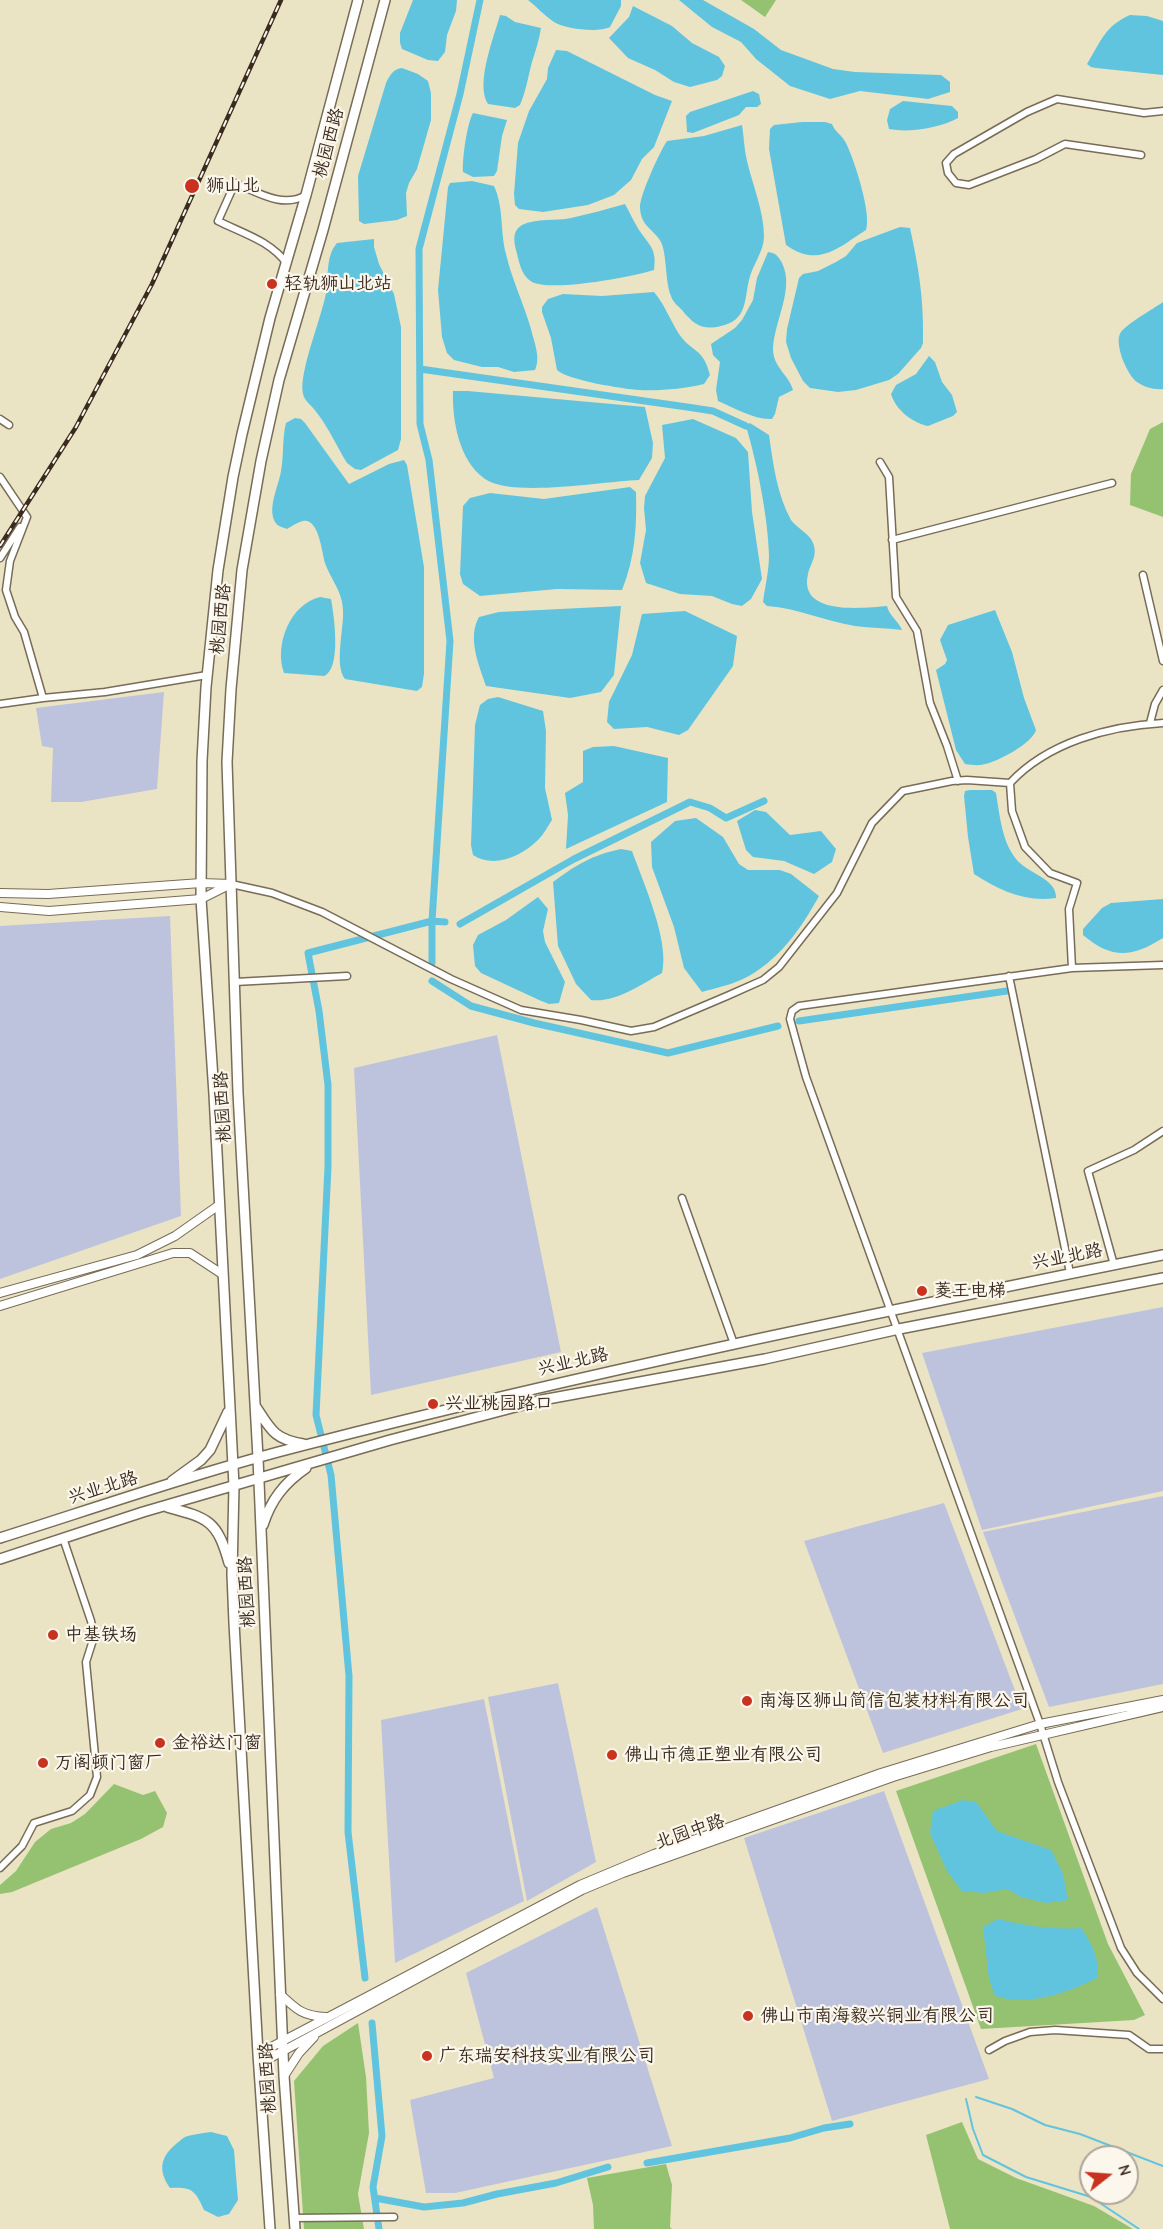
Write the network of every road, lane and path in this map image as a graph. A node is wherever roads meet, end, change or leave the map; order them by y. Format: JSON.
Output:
{"nodes":[{"id":1,"x":358,"y":0,"type":"edge"},
{"id":2,"x":385,"y":0,"type":"edge"},
{"id":3,"x":1163,"y":111,"type":"edge"},
{"id":4,"x":1141,"y":155,"type":"dead end"},
{"id":5,"x":306,"y":195,"type":"junction"},
{"id":6,"x":287,"y":264,"type":"junction"},
{"id":7,"x":0,"y":419,"type":"edge"},
{"id":8,"x":9,"y":425,"type":"dead end"},
{"id":9,"x":880,"y":462,"type":"dead end"},
{"id":10,"x":0,"y":477,"type":"edge"},
{"id":11,"x":1112,"y":483,"type":"dead end"},
{"id":12,"x":27,"y":517,"type":"junction"},
{"id":13,"x":892,"y":540,"type":"junction"},
{"id":14,"x":0,"y":558,"type":"edge"},
{"id":15,"x":1143,"y":575,"type":"dead end"},
{"id":16,"x":1163,"y":661,"type":"edge"},
{"id":17,"x":207,"y":675,"type":"junction"},
{"id":18,"x":1163,"y":690,"type":"edge"},
{"id":19,"x":42,"y":698,"type":"junction"},
{"id":20,"x":0,"y":704,"type":"edge"},
{"id":21,"x":1150,"y":723,"type":"junction"},
{"id":22,"x":1163,"y":723,"type":"edge"},
{"id":23,"x":958,"y":781,"type":"junction"},
{"id":24,"x":1010,"y":783,"type":"junction"},
{"id":25,"x":201,"y":883,"type":"junction"},
{"id":26,"x":231,"y":884,"type":"junction"},
{"id":27,"x":0,"y":893,"type":"edge"},
{"id":28,"x":48,"y":894,"type":"junction"},
{"id":29,"x":201,"y":898,"type":"junction"},
{"id":30,"x":0,"y":907,"type":"edge"},
{"id":31,"x":49,"y":911,"type":"junction"},
{"id":32,"x":1163,"y":965,"type":"edge"},
{"id":33,"x":1072,"y":968,"type":"junction"},
{"id":34,"x":347,"y":976,"type":"dead end"},
{"id":35,"x":1009,"y":976,"type":"junction"},
{"id":36,"x":235,"y":982,"type":"junction"},
{"id":37,"x":1163,"y":1131,"type":"edge"},
{"id":38,"x":682,"y":1198,"type":"dead end"},
{"id":39,"x":219,"y":1205,"type":"junction"},
{"id":40,"x":1163,"y":1255,"type":"edge"},
{"id":41,"x":1114,"y":1265,"type":"junction"},
{"id":42,"x":222,"y":1274,"type":"junction"},
{"id":43,"x":1070,"y":1274,"type":"junction"},
{"id":44,"x":1163,"y":1278,"type":"edge"},
{"id":45,"x":0,"y":1293,"type":"edge"},
{"id":46,"x":0,"y":1306,"type":"edge"},
{"id":47,"x":892,"y":1310,"type":"junction"},
{"id":48,"x":899,"y":1329,"type":"junction"},
{"id":49,"x":734,"y":1344,"type":"junction"},
{"id":50,"x":255,"y":1406,"type":"junction"},
{"id":51,"x":229,"y":1410,"type":"junction"},
{"id":52,"x":306,"y":1444,"type":"junction"},
{"id":53,"x":258,"y":1458,"type":"junction"},
{"id":54,"x":312,"y":1463,"type":"junction"},
{"id":55,"x":232,"y":1466,"type":"junction"},
{"id":56,"x":258,"y":1479,"type":"junction"},
{"id":57,"x":164,"y":1486,"type":"junction"},
{"id":58,"x":234,"y":1486,"type":"junction"},
{"id":59,"x":165,"y":1506,"type":"junction"},
{"id":60,"x":261,"y":1530,"type":"junction"},
{"id":61,"x":0,"y":1538,"type":"edge"},
{"id":62,"x":63,"y":1538,"type":"junction"},
{"id":63,"x":0,"y":1559,"type":"edge"},
{"id":64,"x":232,"y":1574,"type":"junction"},
{"id":65,"x":1163,"y":1700,"type":"edge"},
{"id":66,"x":1163,"y":1707,"type":"edge"},
{"id":67,"x":1040,"y":1724,"type":"junction"},
{"id":68,"x":1043,"y":1734,"type":"junction"},
{"id":69,"x":0,"y":1868,"type":"edge"},
{"id":70,"x":280,"y":1994,"type":"junction"},
{"id":71,"x":1163,"y":1999,"type":"edge"},
{"id":72,"x":328,"y":2017,"type":"junction"},
{"id":73,"x":320,"y":2031,"type":"junction"},
{"id":74,"x":283,"y":2046,"type":"junction"},
{"id":75,"x":1163,"y":2049,"type":"edge"},
{"id":76,"x":989,"y":2050,"type":"dead end"},
{"id":77,"x":258,"y":2059,"type":"junction"},
{"id":78,"x":284,"y":2076,"type":"junction"},
{"id":79,"x":394,"y":2217,"type":"dead end"},
{"id":80,"x":294,"y":2218,"type":"junction"},
{"id":81,"x":270,"y":2229,"type":"edge"},
{"id":82,"x":295,"y":2229,"type":"edge"}],
"edges":[{"from":1,"to":5,"type":"main road","name":"桃园西路"},
{"from":2,"to":26,"type":"main road","name":"桃园西路"},
{"from":3,"to":4,"type":"street"},
{"from":5,"to":6,"type":"main road","name":"桃园西路"},
{"from":5,"to":6,"type":"street"},
{"from":6,"to":17,"type":"main road","name":"桃园西路"},
{"from":7,"to":8,"type":"street"},
{"from":9,"to":13,"type":"street"},
{"from":10,"to":12,"type":"street"},
{"from":11,"to":13,"type":"street"},
{"from":12,"to":14,"type":"street"},
{"from":12,"to":19,"type":"street"},
{"from":13,"to":23,"type":"street"},
{"from":15,"to":16,"type":"street"},
{"from":17,"to":19,"type":"street"},
{"from":17,"to":25,"type":"main road","name":"桃园西路"},
{"from":18,"to":21,"type":"street"},
{"from":19,"to":20,"type":"street"},
{"from":21,"to":22,"type":"street"},
{"from":21,"to":24,"type":"street"},
{"from":23,"to":24,"type":"street"},
{"from":23,"to":26,"type":"street"},
{"from":24,"to":33,"type":"street"},
{"from":25,"to":26,"type":"street"},
{"from":25,"to":28,"type":"street"},
{"from":25,"to":29,"type":"main road","name":"桃园西路"},
{"from":26,"to":29,"type":"street"},
{"from":26,"to":36,"type":"main road","name":"桃园西路"},
{"from":27,"to":28,"type":"street"},
{"from":28,"to":31,"type":"street"},
{"from":29,"to":31,"type":"street"},
{"from":29,"to":39,"type":"main road","name":"桃园西路"},
{"from":30,"to":31,"type":"street"},
{"from":32,"to":33,"type":"street"},
{"from":33,"to":35,"type":"street"},
{"from":34,"to":36,"type":"street"},
{"from":35,"to":43,"type":"street"},
{"from":35,"to":47,"type":"street"},
{"from":36,"to":50,"type":"main road","name":"桃园西路"},
{"from":37,"to":41,"type":"street"},
{"from":38,"to":49,"type":"street"},
{"from":39,"to":42,"type":"main road","name":"桃园西路"},
{"from":39,"to":45,"type":"street"},
{"from":40,"to":41,"type":"main road","name":"兴业北路"},
{"from":41,"to":43,"type":"main road","name":"兴业北路"},
{"from":42,"to":46,"type":"street"},
{"from":42,"to":51,"type":"main road","name":"桃园西路"},
{"from":43,"to":47,"type":"main road","name":"兴业北路"},
{"from":44,"to":48,"type":"main road","name":"兴业北路"},
{"from":47,"to":48,"type":"street"},
{"from":47,"to":49,"type":"main road","name":"兴业北路"},
{"from":48,"to":54,"type":"main road","name":"兴业北路"},
{"from":48,"to":67,"type":"street"},
{"from":49,"to":52,"type":"main road","name":"兴业北路"},
{"from":50,"to":52,"type":"main road"},
{"from":50,"to":53,"type":"main road","name":"桃园西路"},
{"from":51,"to":55,"type":"main road","name":"桃园西路"},
{"from":51,"to":57,"type":"main road"},
{"from":52,"to":53,"type":"main road","name":"兴业北路"},
{"from":53,"to":55,"type":"main road","name":"兴业北路"},
{"from":53,"to":56,"type":"main road","name":"桃园西路"},
{"from":54,"to":56,"type":"main road","name":"兴业北路"},
{"from":54,"to":60,"type":"main road"},
{"from":55,"to":57,"type":"main road","name":"兴业北路"},
{"from":55,"to":58,"type":"main road","name":"桃园西路"},
{"from":56,"to":58,"type":"main road","name":"兴业北路"},
{"from":56,"to":60,"type":"main road","name":"桃园西路"},
{"from":57,"to":61,"type":"main road","name":"兴业北路"},
{"from":58,"to":59,"type":"main road","name":"兴业北路"},
{"from":58,"to":64,"type":"main road","name":"桃园西路"},
{"from":59,"to":62,"type":"main road","name":"兴业北路"},
{"from":59,"to":64,"type":"main road"},
{"from":60,"to":70,"type":"main road","name":"桃园西路"},
{"from":62,"to":63,"type":"main road","name":"兴业北路"},
{"from":62,"to":69,"type":"street"},
{"from":64,"to":77,"type":"main road","name":"桃园西路"},
{"from":65,"to":67,"type":"street","name":"北园中路"},
{"from":66,"to":68,"type":"street","name":"北园中路"},
{"from":67,"to":68,"type":"street"},
{"from":67,"to":72,"type":"street","name":"北园中路"},
{"from":68,"to":71,"type":"street"},
{"from":68,"to":73,"type":"street","name":"北园中路"},
{"from":70,"to":72,"type":"street"},
{"from":70,"to":74,"type":"main road","name":"桃园西路"},
{"from":72,"to":74,"type":"street","name":"北园中路"},
{"from":73,"to":74,"type":"street","name":"北园中路"},
{"from":73,"to":78,"type":"street"},
{"from":74,"to":77,"type":"street","name":"北园中路"},
{"from":74,"to":78,"type":"main road","name":"桃园西路"},
{"from":75,"to":76,"type":"street"},
{"from":77,"to":81,"type":"main road","name":"桃园西路"},
{"from":78,"to":80,"type":"main road","name":"桃园西路"},
{"from":79,"to":80,"type":"street"},
{"from":80,"to":82,"type":"main road","name":"桃园西路"}]}
